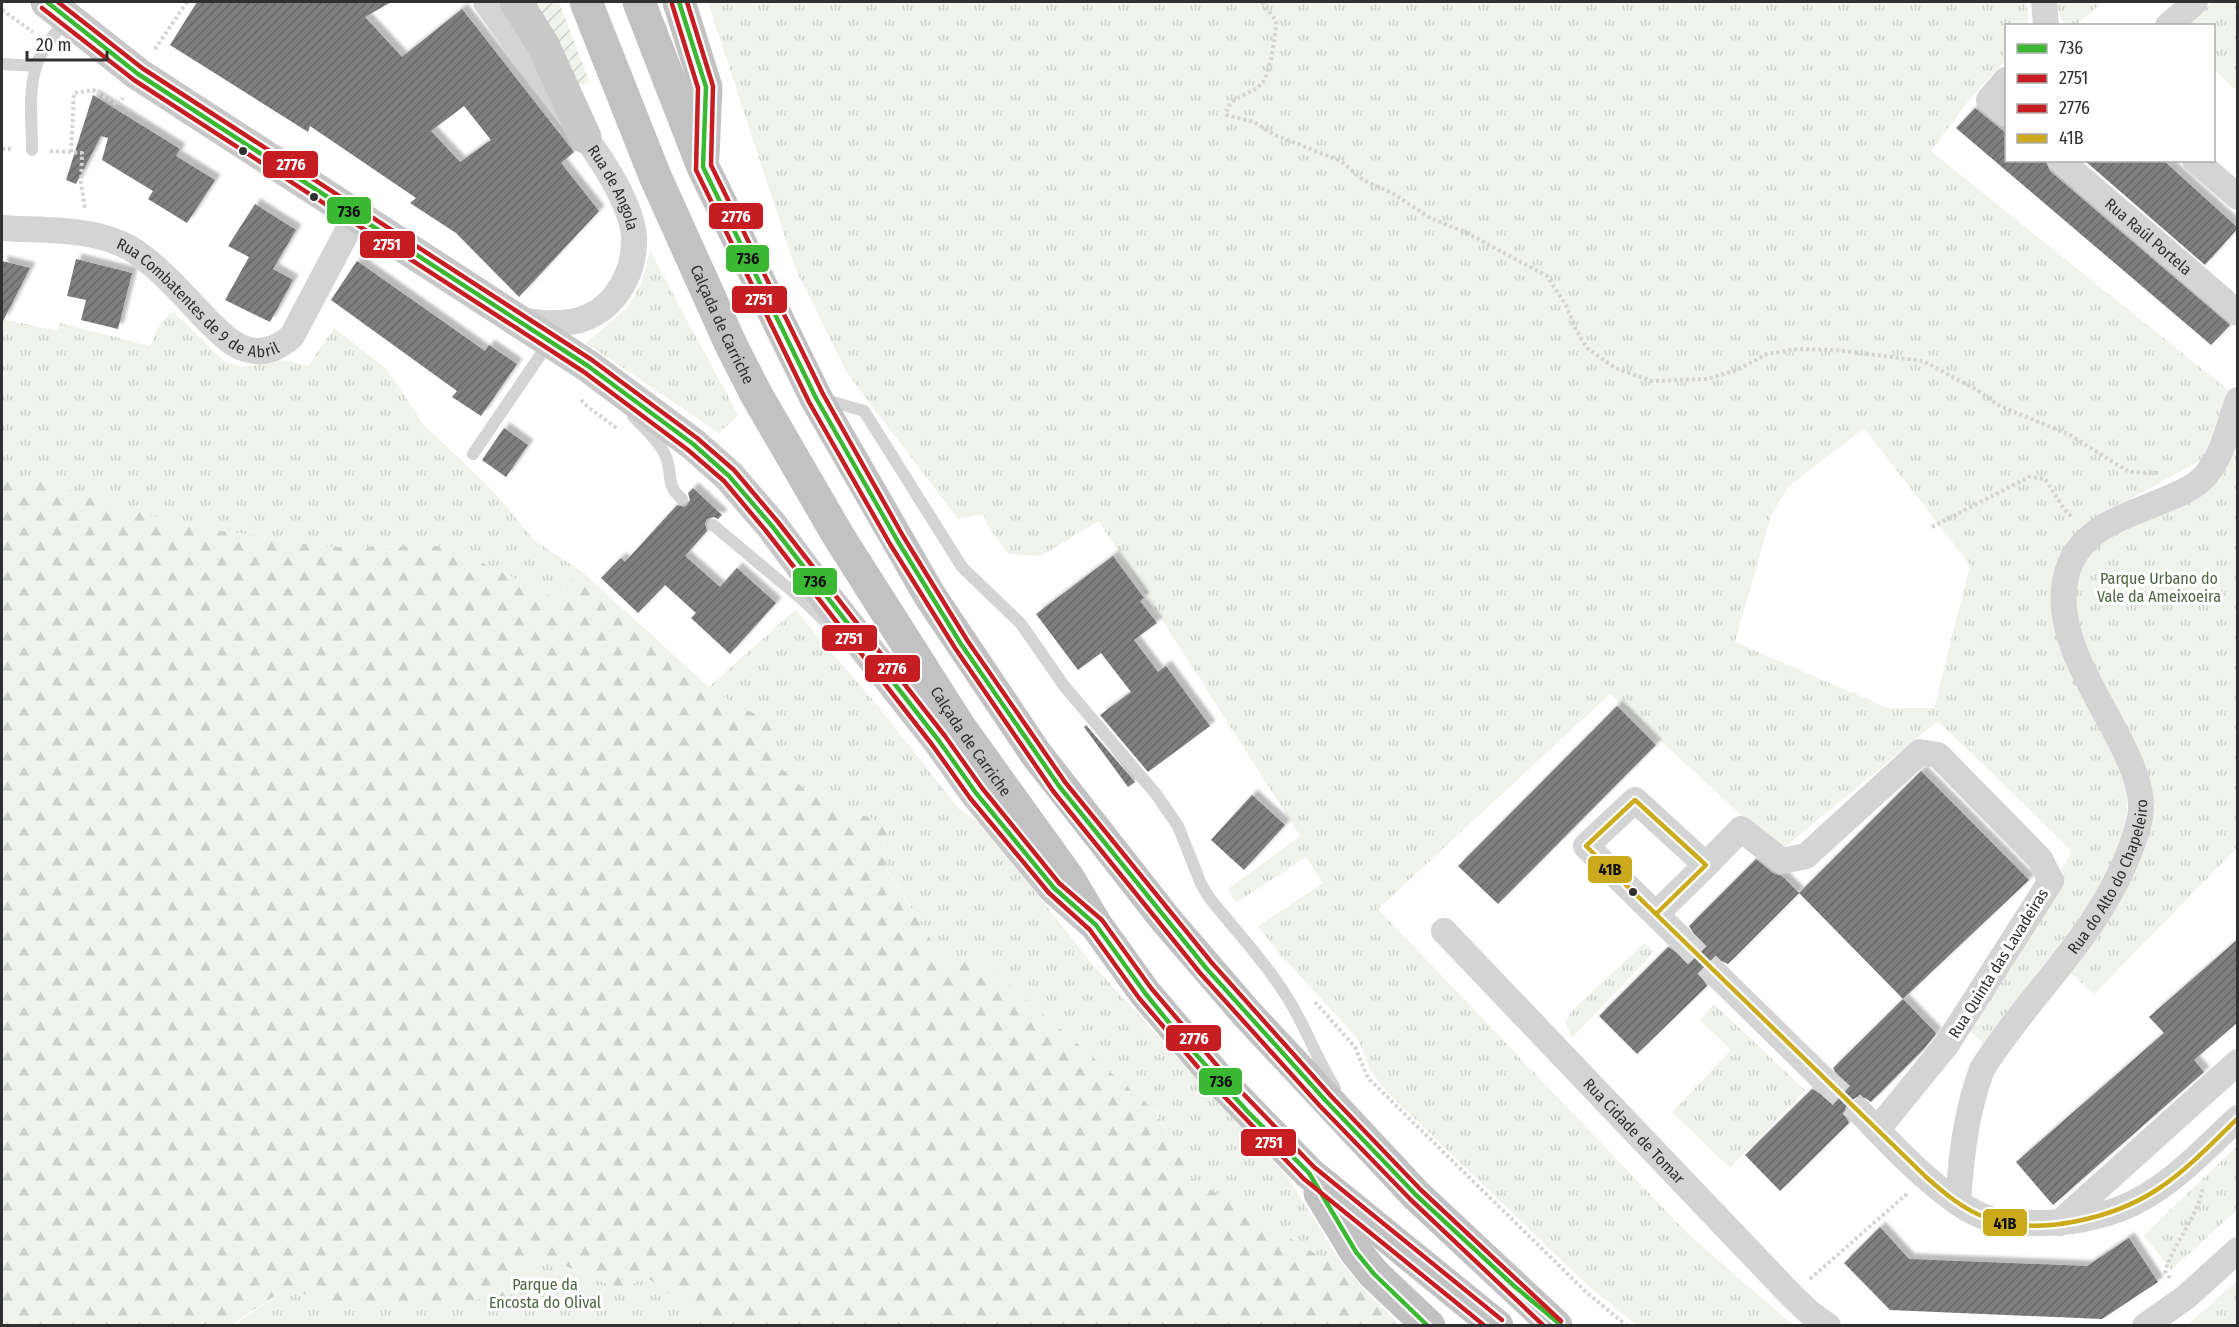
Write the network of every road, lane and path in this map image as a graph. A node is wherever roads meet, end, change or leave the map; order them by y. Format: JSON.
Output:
{"nodes":[{"id":1,"x":187,"y":2,"type":"edge"},
{"id":2,"x":486,"y":2,"type":"edge"},
{"id":3,"x":516,"y":2,"type":"edge"},
{"id":4,"x":586,"y":2,"type":"edge"},
{"id":5,"x":639,"y":2,"type":"edge"},
{"id":6,"x":680,"y":2,"type":"edge"},
{"id":7,"x":1262,"y":2,"type":"edge"},
{"id":8,"x":2044,"y":2,"type":"edge"},
{"id":9,"x":2195,"y":2,"type":"edge"},
{"id":10,"x":2,"y":10,"type":"edge"},
{"id":11,"x":57,"y":10,"type":"edge"},
{"id":12,"x":2046,"y":24,"type":"edge"},
{"id":13,"x":2170,"y":24,"type":"edge"},
{"id":14,"x":33,"y":32,"type":"dead end"},
{"id":15,"x":154,"y":50,"type":"dead end"},
{"id":16,"x":2,"y":64,"type":"edge"},
{"id":17,"x":36,"y":66,"type":"junction"},
{"id":18,"x":2005,"y":82,"type":"edge"},
{"id":19,"x":118,"y":105,"type":"dead end"},
{"id":20,"x":2005,"y":112,"type":"edge"},
{"id":21,"x":585,"y":137,"type":"junction"},
{"id":22,"x":32,"y":150,"type":"dead end"},
{"id":23,"x":71,"y":153,"type":"dead end"},
{"id":24,"x":82,"y":162,"type":"dead end"},
{"id":25,"x":2062,"y":162,"type":"edge"},
{"id":26,"x":2198,"y":162,"type":"edge"},
{"id":27,"x":703,"y":166,"type":"junction"},
{"id":28,"x":2235,"y":190,"type":"edge"},
{"id":29,"x":356,"y":215,"type":"junction"},
{"id":30,"x":2,"y":228,"type":"edge"},
{"id":31,"x":91,"y":234,"type":"junction"},
{"id":32,"x":2238,"y":313,"type":"edge"},
{"id":33,"x":516,"y":319,"type":"junction"},
{"id":34,"x":550,"y":341,"type":"junction"},
{"id":35,"x":588,"y":366,"type":"junction"},
{"id":36,"x":816,"y":398,"type":"junction"},
{"id":37,"x":2238,"y":400,"type":"edge"},
{"id":38,"x":473,"y":454,"type":"dead end"},
{"id":39,"x":2188,"y":490,"type":"junction"},
{"id":40,"x":682,"y":499,"type":"dead end"},
{"id":41,"x":713,"y":525,"type":"dead end"},
{"id":42,"x":1932,"y":527,"type":"dead end"},
{"id":43,"x":2091,"y":536,"type":"junction"},
{"id":44,"x":939,"y":741,"type":"junction"},
{"id":45,"x":1706,"y":865,"type":"junction"},
{"id":46,"x":1656,"y":914,"type":"junction"},
{"id":47,"x":1096,"y":925,"type":"junction"},
{"id":48,"x":1444,"y":932,"type":"dead end"},
{"id":49,"x":1679,"y":937,"type":"tunnel mouth"},
{"id":50,"x":1717,"y":975,"type":"tunnel mouth"},
{"id":51,"x":1310,"y":996,"type":"dead end"},
{"id":52,"x":2238,"y":1062,"type":"edge"},
{"id":53,"x":1822,"y":1078,"type":"tunnel mouth"},
{"id":54,"x":2238,"y":1118,"type":"edge"},
{"id":55,"x":1371,"y":1148,"type":"junction"},
{"id":56,"x":2192,"y":1162,"type":"junction"},
{"id":57,"x":1309,"y":1173,"type":"junction"},
{"id":58,"x":1926,"y":1177,"type":"junction"},
{"id":59,"x":1958,"y":1203,"type":"junction"},
{"id":60,"x":2059,"y":1223,"type":"junction"},
{"id":61,"x":2238,"y":1250,"type":"edge"},
{"id":62,"x":1513,"y":1285,"type":"junction"},
{"id":63,"x":1792,"y":1296,"type":"junction"},
{"id":64,"x":2186,"y":1297,"type":"junction"},
{"id":65,"x":1429,"y":1326,"type":"edge"},
{"id":66,"x":1497,"y":1326,"type":"edge"},
{"id":67,"x":1556,"y":1326,"type":"edge"},
{"id":68,"x":1563,"y":1326,"type":"edge"},
{"id":69,"x":1627,"y":1326,"type":"edge"},
{"id":70,"x":1828,"y":1326,"type":"edge"},
{"id":71,"x":2145,"y":1326,"type":"edge"}],
"edges":[{"from":1,"to":15,"type":"path"},
{"from":2,"to":21,"type":"street","name":"Rua de Angola"},
{"from":3,"to":21,"type":"main road"},
{"from":4,"to":47,"type":"highway","name":"Calçada de Carriche"},
{"from":5,"to":27,"type":"highway"},
{"from":6,"to":27,"type":"highway"},
{"from":7,"to":39,"type":"path"},
{"from":8,"to":12,"type":"street"},
{"from":9,"to":13,"type":"street"},
{"from":10,"to":14,"type":"path"},
{"from":11,"to":17,"type":"lane"},
{"from":11,"to":29,"type":"main road"},
{"from":16,"to":17,"type":"lane"},
{"from":17,"to":22,"type":"lane"},
{"from":18,"to":20,"type":"street"},
{"from":19,"to":23,"type":"path"},
{"from":21,"to":33,"type":"street","name":"Rua de Angola"},
{"from":24,"to":31,"type":"path"},
{"from":25,"to":32,"type":"street","name":"Rua Raúl Portela"},
{"from":26,"to":28,"type":"street"},
{"from":27,"to":36,"type":"highway"},
{"from":29,"to":31,"type":"street","name":"Rua Combatentes de 9 de Abril"},
{"from":29,"to":33,"type":"main road"},
{"from":30,"to":31,"type":"street","name":"Rua Combatentes de 9 de Abril"},
{"from":33,"to":34,"type":"main road"},
{"from":34,"to":35,"type":"main road"},
{"from":34,"to":38,"type":"lane"},
{"from":35,"to":40,"type":"lane"},
{"from":35,"to":44,"type":"main road"},
{"from":36,"to":55,"type":"highway"},
{"from":36,"to":55,"type":"lane"},
{"from":37,"to":39,"type":"street","name":"Rua do Alto do Chapeleiro"},
{"from":39,"to":43,"type":"street","name":"Rua do Alto do Chapeleiro"},
{"from":41,"to":44,"type":"lane"},
{"from":42,"to":43,"type":"path"},
{"from":43,"to":59,"type":"street","name":"Rua do Alto do Chapeleiro"},
{"from":44,"to":47,"type":"main road"},
{"from":45,"to":46,"type":"street","name":"Rua Quinta das Lavadeiras"},
{"from":45,"to":46,"type":"street"},
{"from":45,"to":58,"type":"street","name":"Rua Quinta das Lavadeiras"},
{"from":46,"to":49,"type":"street"},
{"from":47,"to":57,"type":"highway","name":"Calçada de Carriche"},
{"from":48,"to":63,"type":"street","name":"Rua Cidade de Tomar"},
{"from":50,"to":53,"type":"street"},
{"from":51,"to":69,"type":"path"},
{"from":52,"to":60,"type":"street"},
{"from":54,"to":56,"type":"street","name":"Rua Quinta das Lavadeiras"},
{"from":55,"to":62,"type":"highway"},
{"from":56,"to":60,"type":"street","name":"Rua Quinta das Lavadeiras"},
{"from":56,"to":64,"type":"path"},
{"from":57,"to":65,"type":"highway"},
{"from":57,"to":66,"type":"highway","name":"Calçada de Carriche"},
{"from":58,"to":59,"type":"street","name":"Rua Quinta das Lavadeiras"},
{"from":58,"to":63,"type":"path"},
{"from":59,"to":60,"type":"street","name":"Rua Quinta das Lavadeiras"},
{"from":61,"to":64,"type":"street"},
{"from":62,"to":67,"type":"highway"},
{"from":62,"to":68,"type":"highway"},
{"from":63,"to":70,"type":"street","name":"Rua Cidade de Tomar"},
{"from":64,"to":71,"type":"street"}]}
